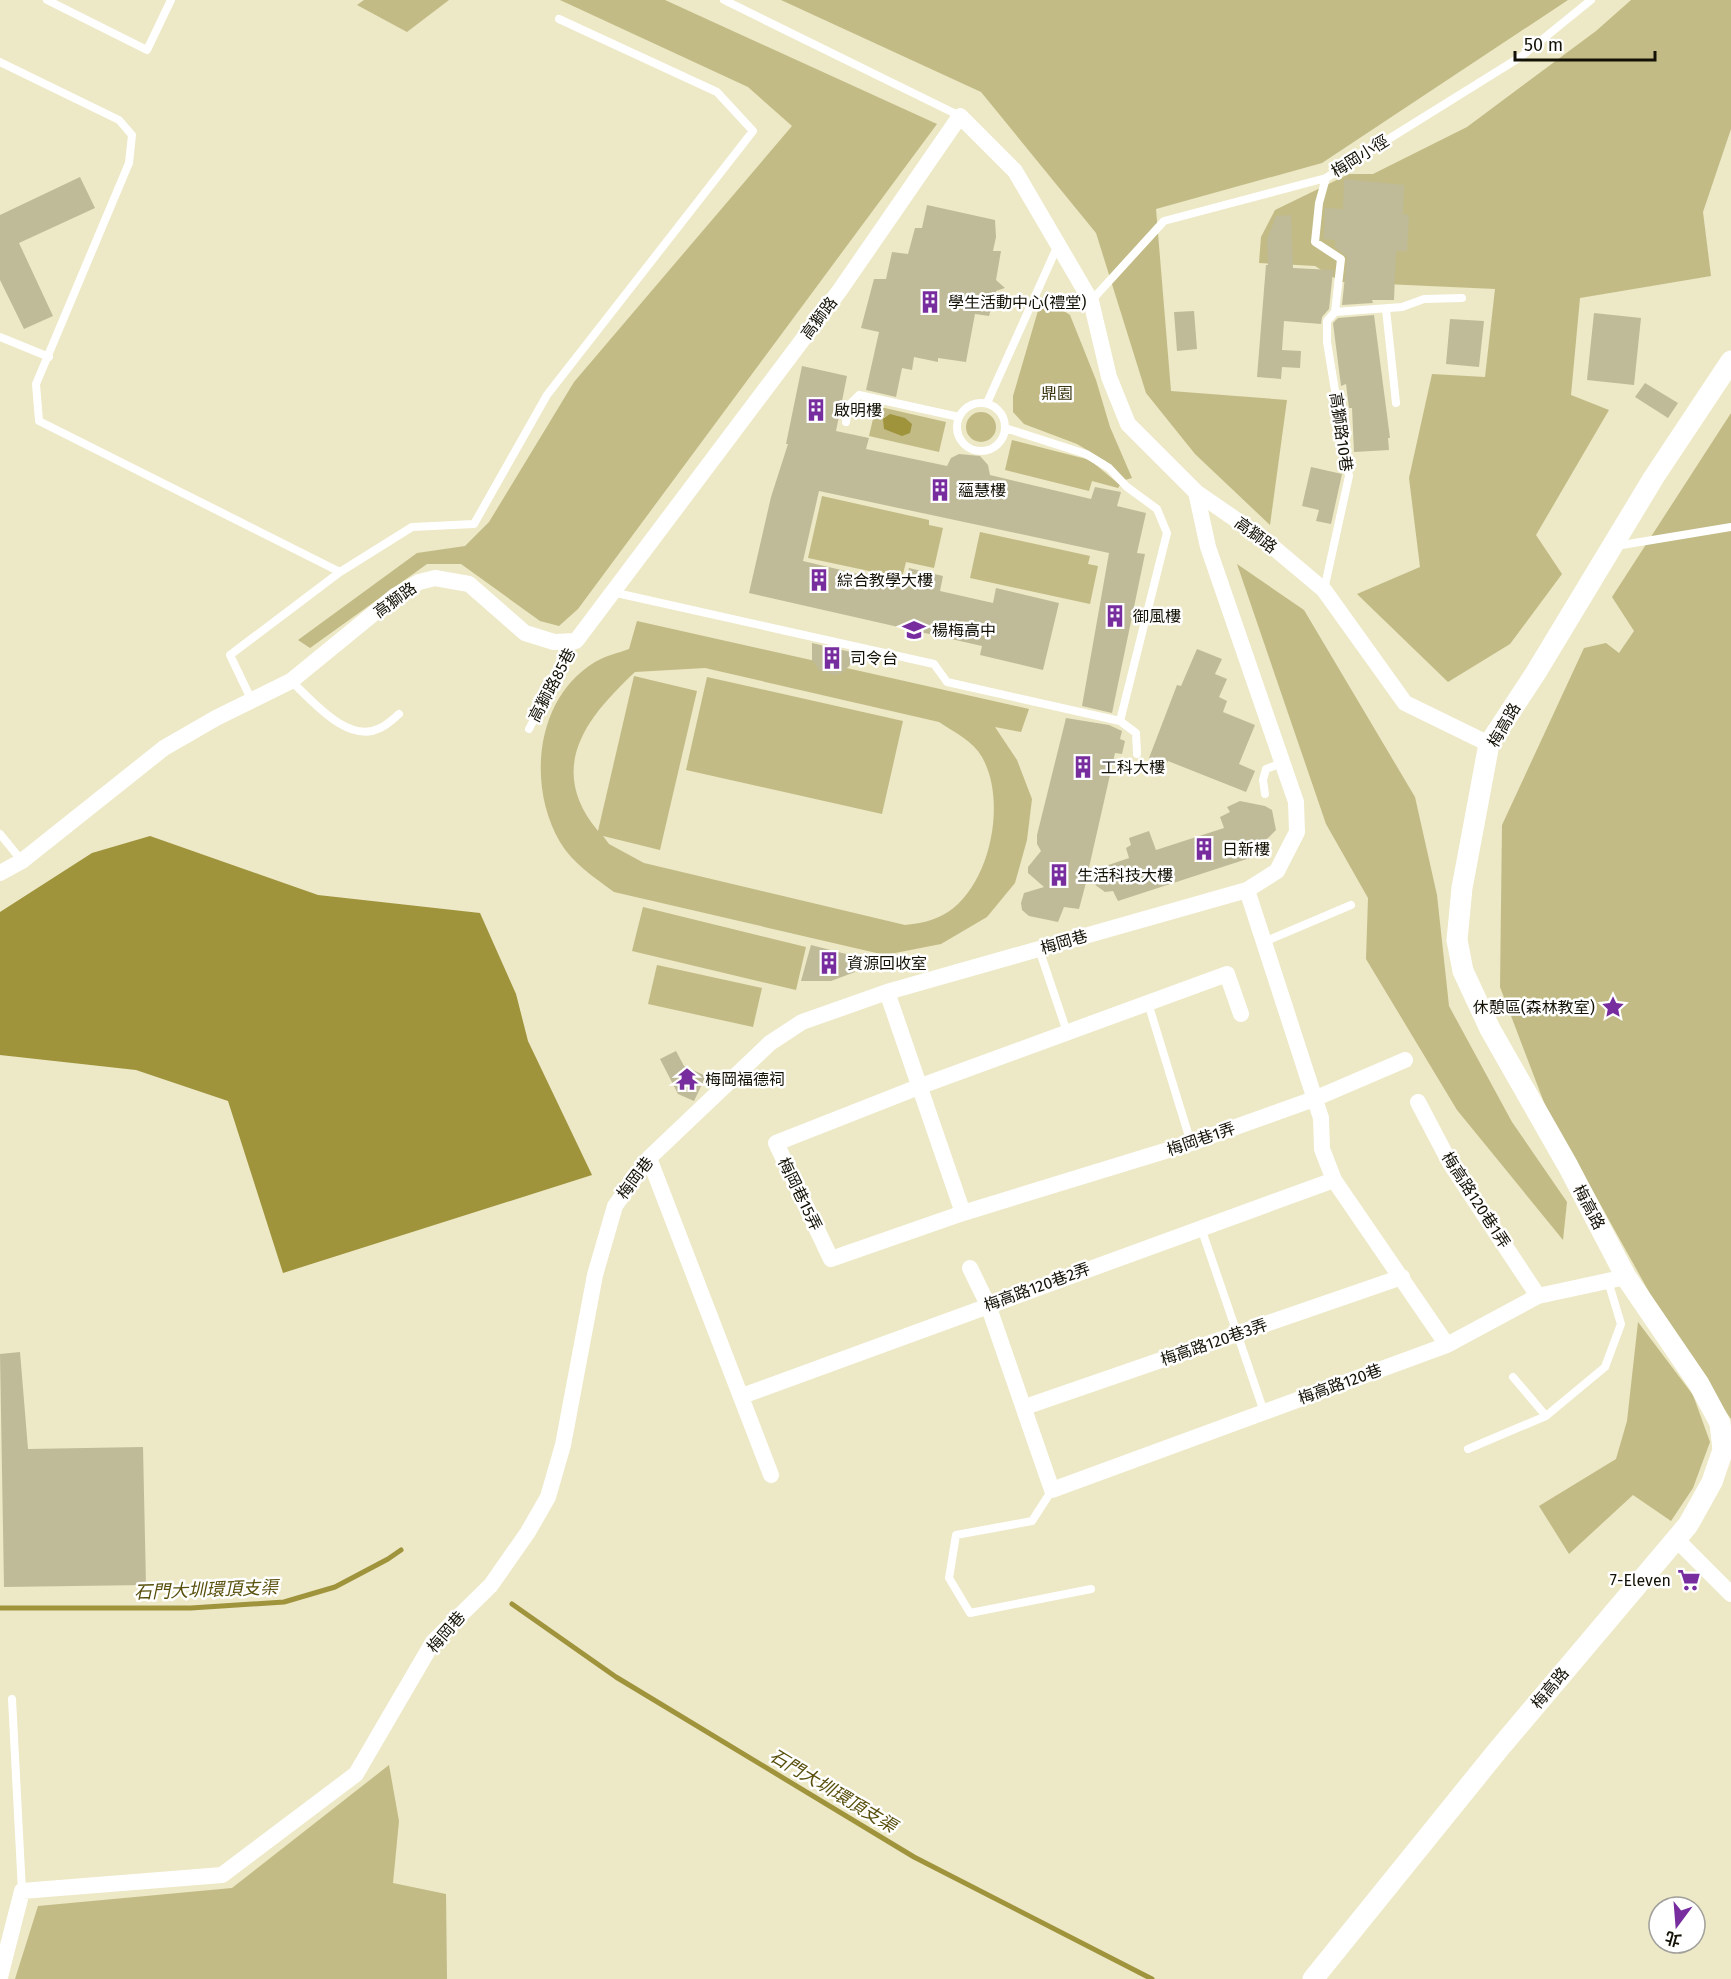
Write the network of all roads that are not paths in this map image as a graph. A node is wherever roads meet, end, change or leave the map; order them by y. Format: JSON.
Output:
{"nodes":[{"id":1,"x":47,"y":0,"type":"edge"},
{"id":2,"x":171,"y":0,"type":"edge"},
{"id":3,"x":724,"y":0,"type":"edge"},
{"id":4,"x":1592,"y":0,"type":"edge"},
{"id":5,"x":559,"y":19,"type":"dead end"},
{"id":6,"x":0,"y":62,"type":"edge"},
{"id":7,"x":960,"y":116,"type":"junction"},
{"id":8,"x":1326,"y":178,"type":"junction"},
{"id":9,"x":1058,"y":245,"type":"junction"},
{"id":10,"x":1462,"y":298,"type":"dead end"},
{"id":11,"x":1091,"y":301,"type":"junction"},
{"id":12,"x":1386,"y":309,"type":"junction"},
{"id":13,"x":1335,"y":312,"type":"junction"},
{"id":14,"x":0,"y":337,"type":"edge"},
{"id":15,"x":49,"y":357,"type":"junction"},
{"id":16,"x":1731,"y":361,"type":"edge"},
{"id":17,"x":987,"y":403,"type":"junction"},
{"id":18,"x":1396,"y":403,"type":"dead end"},
{"id":19,"x":959,"y":417,"type":"junction"},
{"id":20,"x":846,"y":422,"type":"dead end"},
{"id":21,"x":1005,"y":428,"type":"junction"},
{"id":22,"x":1196,"y":492,"type":"junction"},
{"id":23,"x":1731,"y":527,"type":"edge"},
{"id":24,"x":1612,"y":547,"type":"junction"},
{"id":25,"x":340,"y":572,"type":"junction"},
{"id":26,"x":1324,"y":590,"type":"junction"},
{"id":27,"x":612,"y":592,"type":"junction"},
{"id":28,"x":576,"y":641,"type":"junction"},
{"id":29,"x":291,"y":681,"type":"junction"},
{"id":30,"x":252,"y":701,"type":"junction"},
{"id":31,"x":399,"y":714,"type":"dead end"},
{"id":32,"x":1120,"y":722,"type":"junction"},
{"id":33,"x":529,"y":729,"type":"dead end"},
{"id":34,"x":1489,"y":744,"type":"junction"},
{"id":35,"x":1137,"y":754,"type":"dead end"},
{"id":36,"x":1282,"y":763,"type":"junction"},
{"id":37,"x":1265,"y":794,"type":"dead end"},
{"id":38,"x":0,"y":834,"type":"edge"},
{"id":39,"x":22,"y":861,"type":"junction"},
{"id":40,"x":0,"y":873,"type":"edge"},
{"id":41,"x":1247,"y":890,"type":"junction"},
{"id":42,"x":1351,"y":905,"type":"dead end"},
{"id":43,"x":1264,"y":942,"type":"junction"},
{"id":44,"x":1039,"y":949,"type":"junction"},
{"id":45,"x":887,"y":992,"type":"junction"},
{"id":46,"x":1148,"y":1003,"type":"junction"},
{"id":47,"x":1241,"y":1014,"type":"dead end"},
{"id":48,"x":1067,"y":1032,"type":"junction"},
{"id":49,"x":1405,"y":1060,"type":"dead end"},
{"id":50,"x":921,"y":1086,"type":"junction"},
{"id":51,"x":1314,"y":1100,"type":"junction"},
{"id":52,"x":1418,"y":1102,"type":"dead end"},
{"id":53,"x":1191,"y":1143,"type":"junction"},
{"id":54,"x":649,"y":1158,"type":"junction"},
{"id":55,"x":1086,"y":1175,"type":"joint"},
{"id":56,"x":1334,"y":1180,"type":"junction"},
{"id":57,"x":963,"y":1213,"type":"junction"},
{"id":58,"x":1201,"y":1228,"type":"junction"},
{"id":59,"x":970,"y":1268,"type":"dead end"},
{"id":60,"x":1402,"y":1277,"type":"junction"},
{"id":61,"x":1617,"y":1279,"type":"junction"},
{"id":62,"x":1538,"y":1296,"type":"junction"},
{"id":63,"x":988,"y":1305,"type":"junction"},
{"id":64,"x":1237,"y":1334,"type":"junction"},
{"id":65,"x":1447,"y":1345,"type":"junction"},
{"id":66,"x":1513,"y":1377,"type":"dead end"},
{"id":67,"x":742,"y":1396,"type":"junction"},
{"id":68,"x":1025,"y":1407,"type":"junction"},
{"id":69,"x":1264,"y":1412,"type":"junction"},
{"id":70,"x":1546,"y":1416,"type":"junction"},
{"id":71,"x":1726,"y":1437,"type":"edge"},
{"id":72,"x":1468,"y":1449,"type":"dead end"},
{"id":73,"x":771,"y":1475,"type":"dead end"},
{"id":74,"x":1052,"y":1490,"type":"junction"},
{"id":75,"x":1676,"y":1539,"type":"junction"},
{"id":76,"x":1091,"y":1589,"type":"dead end"},
{"id":77,"x":1731,"y":1593,"type":"edge"},
{"id":78,"x":12,"y":1699,"type":"dead end"},
{"id":79,"x":22,"y":1891,"type":"junction"},
{"id":80,"x":0,"y":1977,"type":"edge"},
{"id":81,"x":1313,"y":1979,"type":"edge"}],
"edges":[{"from":1,"to":2,"type":"lane"},
{"from":3,"to":7,"type":"lane"},
{"from":4,"to":8,"type":"lane","name":"梅岡小徑"},
{"from":5,"to":25,"type":"lane"},
{"from":6,"to":15,"type":"lane"},
{"from":7,"to":9,"type":"street","name":"高獅路"},
{"from":7,"to":27,"type":"street","name":"高獅路"},
{"from":8,"to":11,"type":"lane","name":"梅岡小徑"},
{"from":8,"to":13,"type":"lane","name":"高獅路10巷"},
{"from":9,"to":11,"type":"street","name":"高獅路"},
{"from":9,"to":17,"type":"lane"},
{"from":10,"to":12,"type":"lane"},
{"from":11,"to":22,"type":"street","name":"高獅路"},
{"from":12,"to":13,"type":"lane"},
{"from":12,"to":18,"type":"lane"},
{"from":13,"to":26,"type":"lane","name":"高獅路10巷"},
{"from":14,"to":15,"type":"lane"},
{"from":15,"to":25,"type":"lane"},
{"from":16,"to":24,"type":"street","name":"梅高路"},
{"from":17,"to":19,"type":"lane"},
{"from":17,"to":21,"type":"lane"},
{"from":19,"to":20,"type":"lane"},
{"from":19,"to":21,"type":"lane"},
{"from":21,"to":32,"type":"lane"},
{"from":22,"to":26,"type":"street","name":"高獅路"},
{"from":22,"to":36,"type":"street","name":"梅岡巷"},
{"from":23,"to":24,"type":"lane"},
{"from":24,"to":34,"type":"street","name":"梅高路"},
{"from":25,"to":30,"type":"lane"},
{"from":26,"to":34,"type":"street","name":"高獅路"},
{"from":27,"to":28,"type":"street","name":"高獅路"},
{"from":27,"to":32,"type":"lane"},
{"from":28,"to":29,"type":"street","name":"高獅路"},
{"from":28,"to":33,"type":"lane","name":"高獅路85巷"},
{"from":29,"to":30,"type":"street","name":"高獅路"},
{"from":29,"to":31,"type":"lane"},
{"from":30,"to":39,"type":"street","name":"高獅路"},
{"from":32,"to":35,"type":"lane"},
{"from":34,"to":61,"type":"street","name":"梅高路"},
{"from":36,"to":37,"type":"lane"},
{"from":36,"to":41,"type":"street","name":"梅岡巷"},
{"from":38,"to":39,"type":"lane"},
{"from":39,"to":40,"type":"street","name":"高獅路"},
{"from":41,"to":43,"type":"street"},
{"from":41,"to":44,"type":"street","name":"梅岡巷"},
{"from":42,"to":43,"type":"lane"},
{"from":43,"to":51,"type":"street"},
{"from":44,"to":45,"type":"street","name":"梅岡巷"},
{"from":44,"to":48,"type":"lane"},
{"from":45,"to":50,"type":"street"},
{"from":45,"to":54,"type":"street","name":"梅岡巷"},
{"from":46,"to":47,"type":"street","name":"梅岡巷15弄"},
{"from":46,"to":48,"type":"street","name":"梅岡巷15弄"},
{"from":46,"to":53,"type":"lane"},
{"from":48,"to":50,"type":"street","name":"梅岡巷15弄"},
{"from":49,"to":51,"type":"street","name":"梅岡巷1弄"},
{"from":50,"to":57,"type":"street"},
{"from":50,"to":57,"type":"street","name":"梅岡巷15弄"},
{"from":51,"to":53,"type":"street","name":"梅岡巷1弄"},
{"from":51,"to":56,"type":"street"},
{"from":52,"to":62,"type":"street","name":"梅高路120巷1弄"},
{"from":53,"to":55,"type":"street","name":"梅岡巷1弄"},
{"from":54,"to":67,"type":"street"},
{"from":54,"to":79,"type":"street","name":"梅岡巷"},
{"from":55,"to":57,"type":"street","name":"梅岡巷15弄"},
{"from":56,"to":58,"type":"street","name":"梅高路120巷2弄"},
{"from":56,"to":60,"type":"street"},
{"from":58,"to":63,"type":"street","name":"梅高路120巷2弄"},
{"from":58,"to":64,"type":"lane"},
{"from":59,"to":63,"type":"street"},
{"from":60,"to":64,"type":"street","name":"梅高路120巷3弄"},
{"from":60,"to":65,"type":"street"},
{"from":61,"to":62,"type":"street","name":"梅高路120巷"},
{"from":61,"to":70,"type":"lane"},
{"from":61,"to":71,"type":"street","name":"梅高路"},
{"from":62,"to":65,"type":"street","name":"梅高路120巷"},
{"from":63,"to":67,"type":"street","name":"梅高路120巷2弄"},
{"from":63,"to":68,"type":"street"},
{"from":64,"to":68,"type":"street","name":"梅高路120巷3弄"},
{"from":64,"to":69,"type":"lane"},
{"from":65,"to":69,"type":"street","name":"梅高路120巷"},
{"from":66,"to":70,"type":"lane"},
{"from":67,"to":73,"type":"street"},
{"from":68,"to":74,"type":"street"},
{"from":69,"to":74,"type":"street","name":"梅高路120巷"},
{"from":70,"to":72,"type":"lane"},
{"from":71,"to":75,"type":"street","name":"梅高路"},
{"from":74,"to":76,"type":"lane"},
{"from":75,"to":77,"type":"street"},
{"from":75,"to":81,"type":"street","name":"梅高路"},
{"from":78,"to":79,"type":"lane"},
{"from":79,"to":80,"type":"street"}]}
